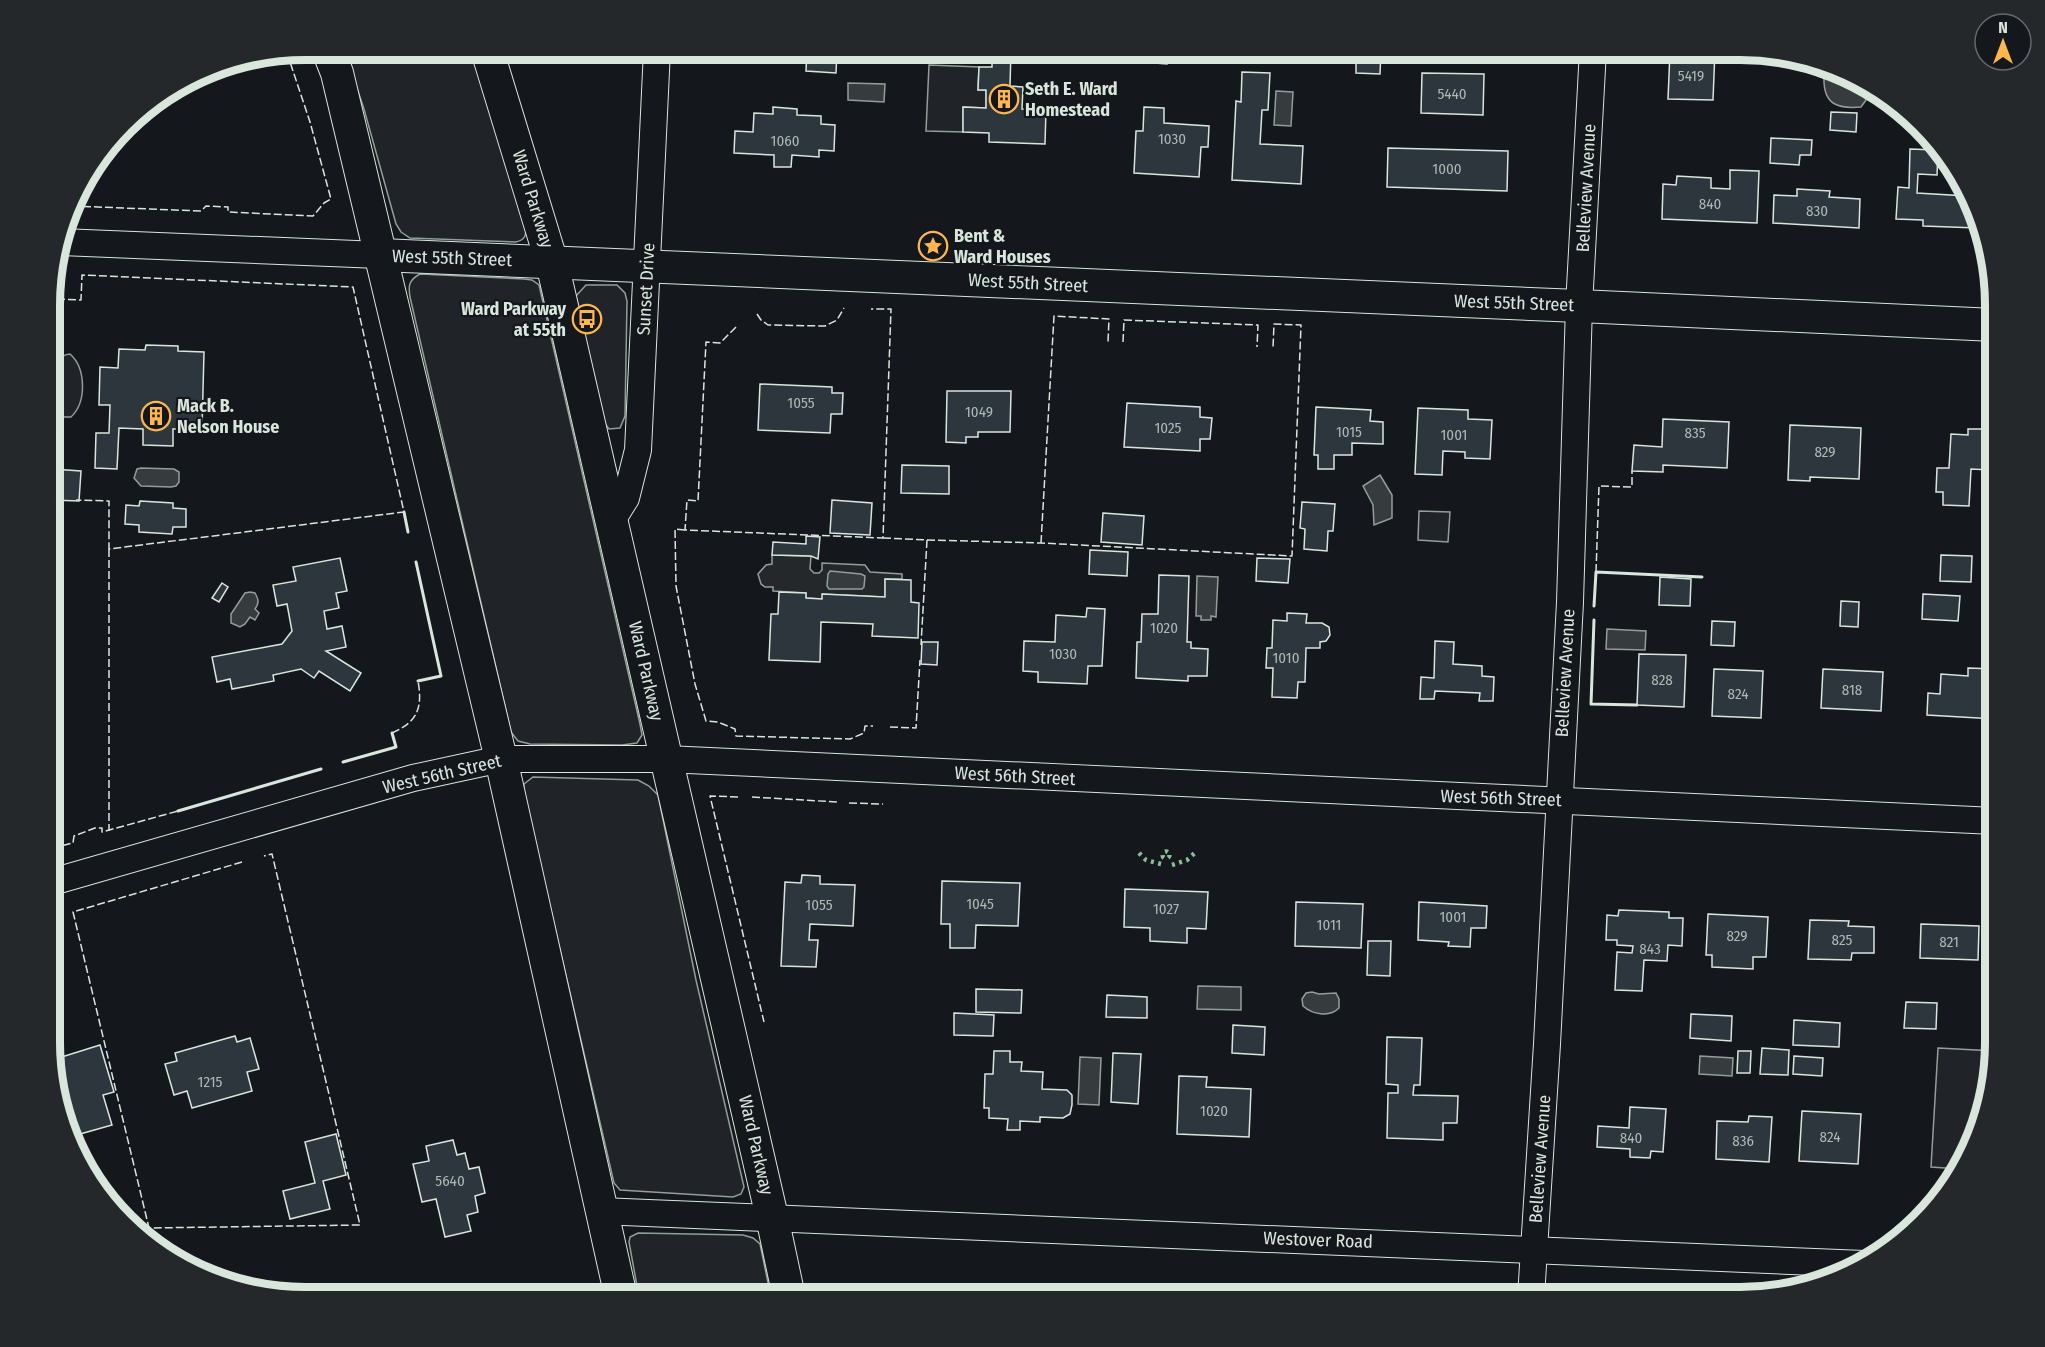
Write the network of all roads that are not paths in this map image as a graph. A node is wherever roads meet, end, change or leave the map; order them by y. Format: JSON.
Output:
{"nodes":[{"id":1,"x":332,"y":60,"type":"edge"},
{"id":2,"x":490,"y":60,"type":"edge"},
{"id":3,"x":657,"y":60,"type":"edge"},
{"id":4,"x":1592,"y":60,"type":"edge"},
{"id":5,"x":68,"y":242,"type":"edge"},
{"id":6,"x":380,"y":255,"type":"junction"},
{"id":7,"x":552,"y":263,"type":"junction"},
{"id":8,"x":647,"y":267,"type":"junction"},
{"id":9,"x":1579,"y":306,"type":"junction"},
{"id":10,"x":1985,"y":326,"type":"edge"},
{"id":11,"x":611,"y":522,"type":"junction"},
{"id":12,"x":501,"y":759,"type":"junction"},
{"id":13,"x":666,"y":759,"type":"junction"},
{"id":14,"x":1558,"y":800,"type":"junction"},
{"id":15,"x":1985,"y":821,"type":"edge"},
{"id":16,"x":60,"y":880,"type":"edge"},
{"id":17,"x":600,"y":1211,"type":"junction"},
{"id":18,"x":772,"y":1217,"type":"junction"},
{"id":19,"x":1533,"y":1250,"type":"junction"},
{"id":20,"x":1845,"y":1263,"type":"edge"},
{"id":21,"x":619,"y":1287,"type":"edge"},
{"id":22,"x":787,"y":1287,"type":"edge"},
{"id":23,"x":1531,"y":1287,"type":"edge"}],
"edges":[{"from":1,"to":6,"type":"main road"},
{"from":2,"to":7,"type":"main road","name":"Ward Parkway"},
{"from":3,"to":8,"type":"street","name":"Sunset Drive"},
{"from":4,"to":9,"type":"street","name":"Belleview Avenue"},
{"from":5,"to":6,"type":"street","name":"West 55th Street"},
{"from":6,"to":7,"type":"main road","name":"West 55th Street"},
{"from":6,"to":12,"type":"main road"},
{"from":7,"to":8,"type":"main road","name":"West 55th Street"},
{"from":7,"to":11,"type":"main road","name":"Ward Parkway"},
{"from":8,"to":9,"type":"main road","name":"West 55th Street"},
{"from":8,"to":11,"type":"street","name":"Sunset Drive"},
{"from":9,"to":10,"type":"main road","name":"West 55th Street"},
{"from":9,"to":14,"type":"street","name":"Belleview Avenue"},
{"from":11,"to":13,"type":"main road","name":"Ward Parkway"},
{"from":12,"to":13,"type":"street","name":"West 56th Street"},
{"from":12,"to":16,"type":"street","name":"West 56th Street"},
{"from":12,"to":17,"type":"main road"},
{"from":13,"to":14,"type":"street","name":"West 56th Street"},
{"from":13,"to":18,"type":"main road","name":"Ward Parkway"},
{"from":14,"to":15,"type":"street","name":"West 56th Street"},
{"from":14,"to":19,"type":"street","name":"Belleview Avenue"},
{"from":17,"to":18,"type":"street","name":"Westover Road"},
{"from":17,"to":21,"type":"main road"},
{"from":18,"to":19,"type":"street","name":"Westover Road"},
{"from":18,"to":22,"type":"main road","name":"Ward Parkway"},
{"from":19,"to":20,"type":"street","name":"Westover Road"},
{"from":19,"to":23,"type":"street","name":"Belleview Avenue"}]}
